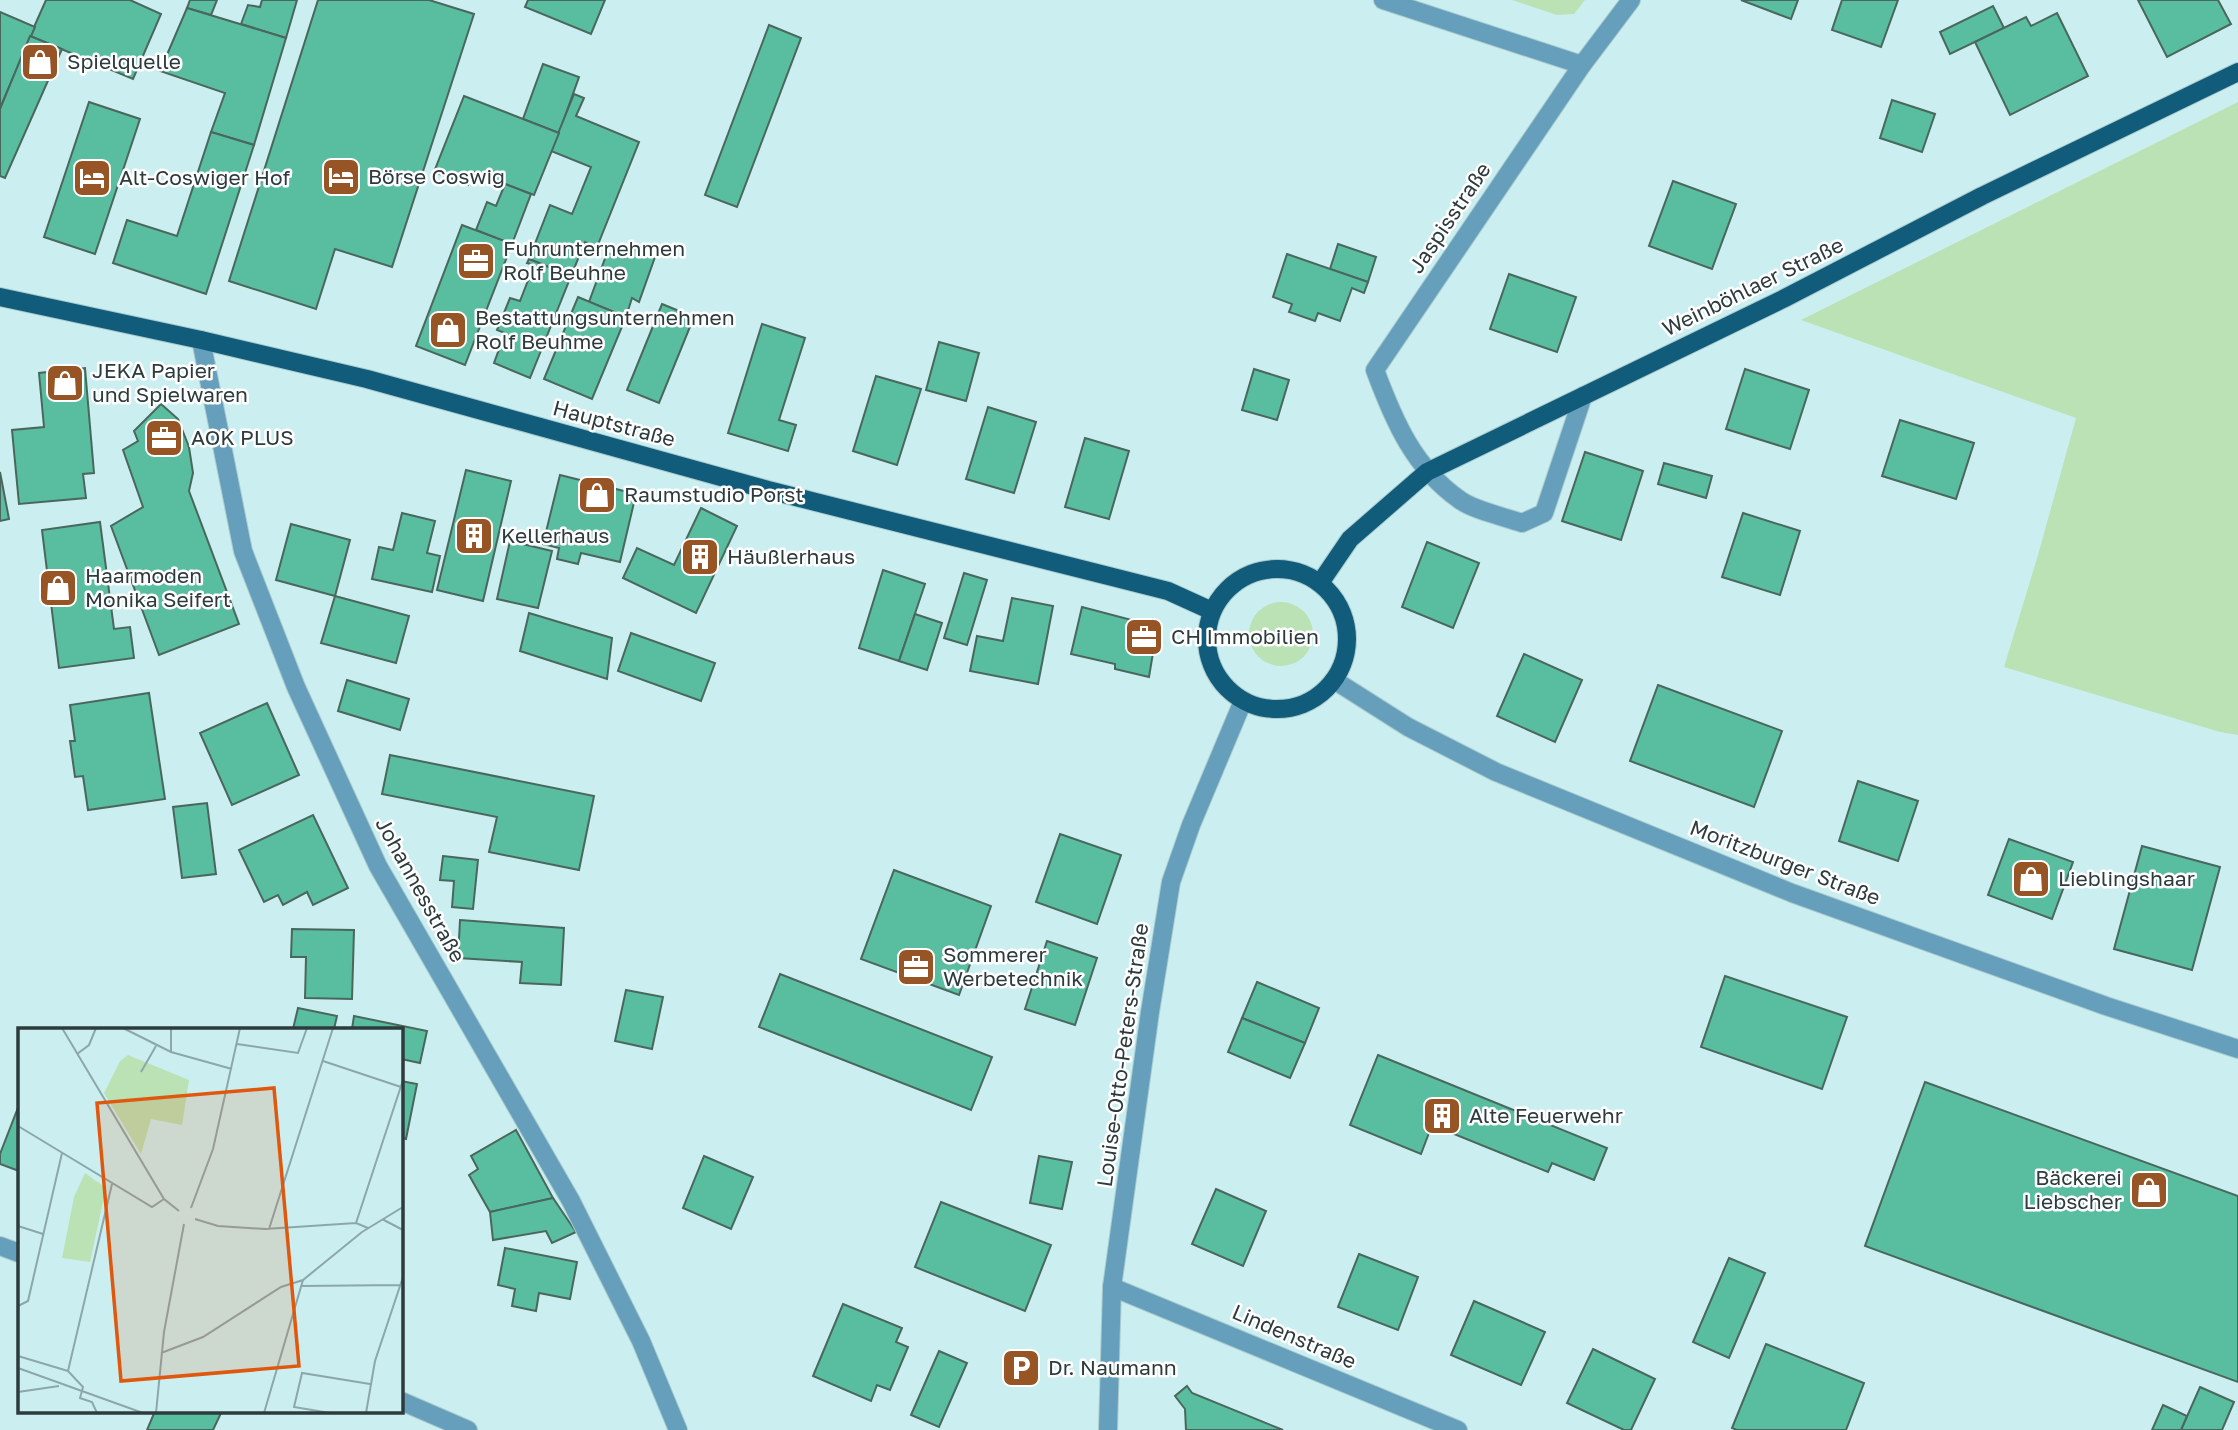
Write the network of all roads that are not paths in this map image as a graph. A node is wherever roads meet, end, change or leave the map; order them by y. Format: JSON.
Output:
{"nodes":[{"id":1,"x":1383,"y":0,"type":"edge"},
{"id":2,"x":1631,"y":0,"type":"edge"},
{"id":3,"x":1581,"y":65,"type":"junction"},
{"id":4,"x":2238,"y":72,"type":"edge"},
{"id":5,"x":0,"y":298,"type":"edge"},
{"id":6,"x":201,"y":341,"type":"junction"},
{"id":7,"x":1583,"y":396,"type":"junction"},
{"id":8,"x":1427,"y":472,"type":"junction"},
{"id":9,"x":1320,"y":583,"type":"junction"},
{"id":10,"x":1212,"y":611,"type":"junction"},
{"id":11,"x":1334,"y":680,"type":"junction"},
{"id":12,"x":1243,"y":701,"type":"junction"},
{"id":13,"x":2238,"y":1049,"type":"edge"},
{"id":14,"x":0,"y":1246,"type":"edge"},
{"id":15,"x":18,"y":1253,"type":"edge"},
{"id":16,"x":1112,"y":1287,"type":"junction"},
{"id":17,"x":402,"y":1401,"type":"edge"},
{"id":18,"x":468,"y":1430,"type":"edge"},
{"id":19,"x":678,"y":1430,"type":"edge"},
{"id":20,"x":1108,"y":1430,"type":"edge"},
{"id":21,"x":1458,"y":1430,"type":"edge"}],
"edges":[{"from":1,"to":3,"type":"street"},
{"from":2,"to":3,"type":"street","name":"Jaspisstraße"},
{"from":3,"to":8,"type":"street","name":"Jaspisstraße"},
{"from":4,"to":7,"type":"main road","name":"Weinböhlaer Straße"},
{"from":5,"to":6,"type":"main road","name":"Hauptstraße"},
{"from":6,"to":10,"type":"main road","name":"Hauptstraße"},
{"from":6,"to":19,"type":"street","name":"Johannesstraße"},
{"from":7,"to":8,"type":"main road","name":"Weinböhlaer Straße"},
{"from":7,"to":8,"type":"street"},
{"from":8,"to":9,"type":"main road","name":"Weinböhlaer Straße"},
{"from":9,"to":10,"type":"main road"},
{"from":9,"to":11,"type":"main road"},
{"from":10,"to":12,"type":"main road"},
{"from":11,"to":12,"type":"main road"},
{"from":11,"to":13,"type":"street","name":"Moritzburger Straße"},
{"from":12,"to":16,"type":"street","name":"Louise-Otto-Peters-Straße"},
{"from":14,"to":15,"type":"street"},
{"from":16,"to":20,"type":"street","name":"Louise-Otto-Peters-Straße"},
{"from":16,"to":21,"type":"street","name":"Lindenstraße"},
{"from":17,"to":18,"type":"street"}]}
